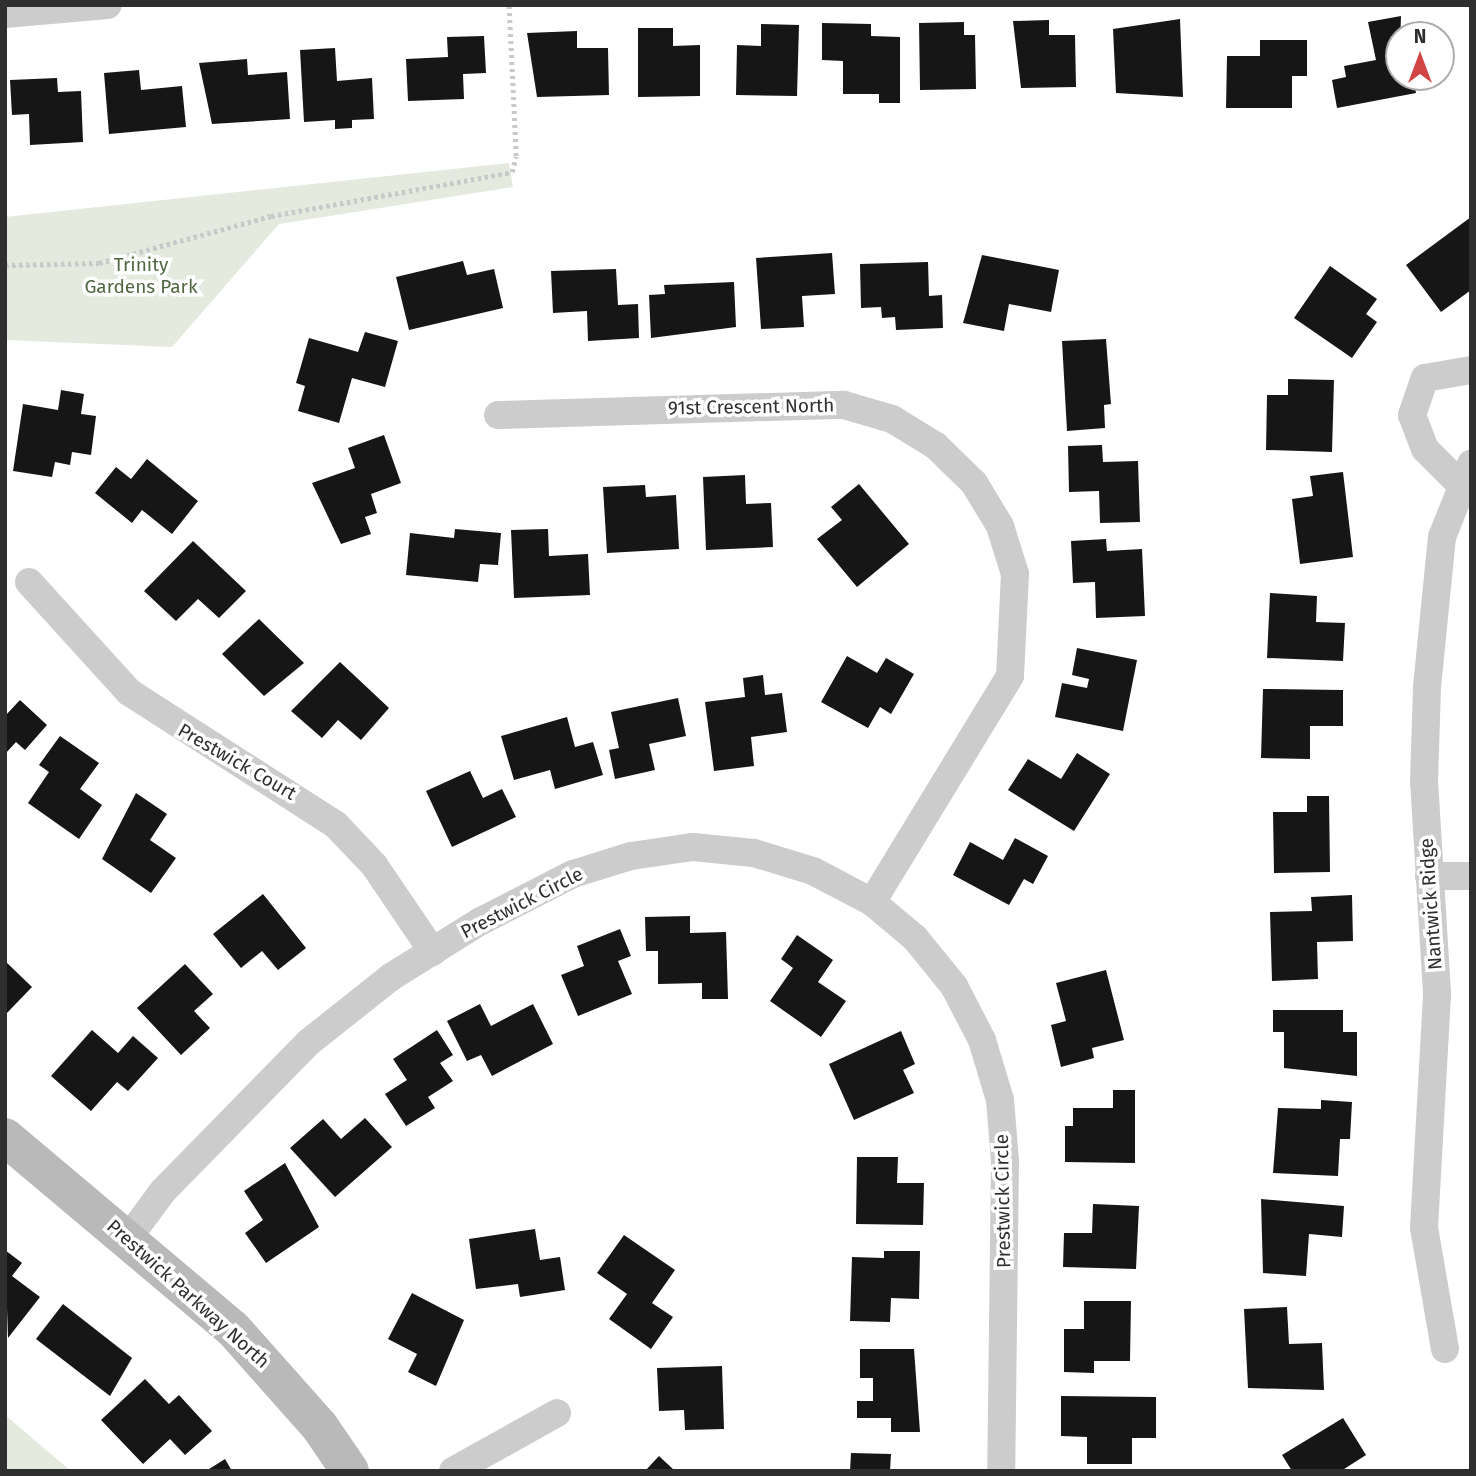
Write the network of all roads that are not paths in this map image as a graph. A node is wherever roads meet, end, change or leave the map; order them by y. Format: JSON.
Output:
{"nodes":[{"id":1,"x":108,"y":5,"type":"edge"},
{"id":2,"x":5,"y":14,"type":"edge"},
{"id":3,"x":1471,"y":370,"type":"edge"},
{"id":4,"x":498,"y":415,"type":"dead end"},
{"id":5,"x":1465,"y":474,"type":"edge"},
{"id":6,"x":29,"y":582,"type":"dead end"},
{"id":7,"x":1429,"y":876,"type":"junction"},
{"id":8,"x":1471,"y":876,"type":"edge"},
{"id":9,"x":872,"y":902,"type":"junction"},
{"id":10,"x":433,"y":952,"type":"junction"},
{"id":11,"x":5,"y":1137,"type":"edge"},
{"id":12,"x":129,"y":1237,"type":"junction"},
{"id":13,"x":1444,"y":1349,"type":"dead end"},
{"id":14,"x":557,"y":1413,"type":"dead end"},
{"id":15,"x":349,"y":1471,"type":"edge"},
{"id":16,"x":453,"y":1471,"type":"edge"},
{"id":17,"x":1001,"y":1471,"type":"edge"}],
"edges":[{"from":1,"to":2,"type":"street"},
{"from":3,"to":5,"type":"street"},
{"from":4,"to":9,"type":"street","name":"91st Crescent North"},
{"from":5,"to":7,"type":"street","name":"Nantwick Ridge"},
{"from":6,"to":10,"type":"street","name":"Prestwick Court"},
{"from":7,"to":8,"type":"street"},
{"from":7,"to":13,"type":"street","name":"Nantwick Ridge"},
{"from":9,"to":10,"type":"street","name":"Prestwick Circle"},
{"from":9,"to":17,"type":"street","name":"Prestwick Circle"},
{"from":10,"to":12,"type":"street","name":"Prestwick Circle"},
{"from":11,"to":12,"type":"street","name":"Prestwick Parkway North"},
{"from":12,"to":15,"type":"street","name":"Prestwick Parkway North"},
{"from":14,"to":16,"type":"street"}]}
